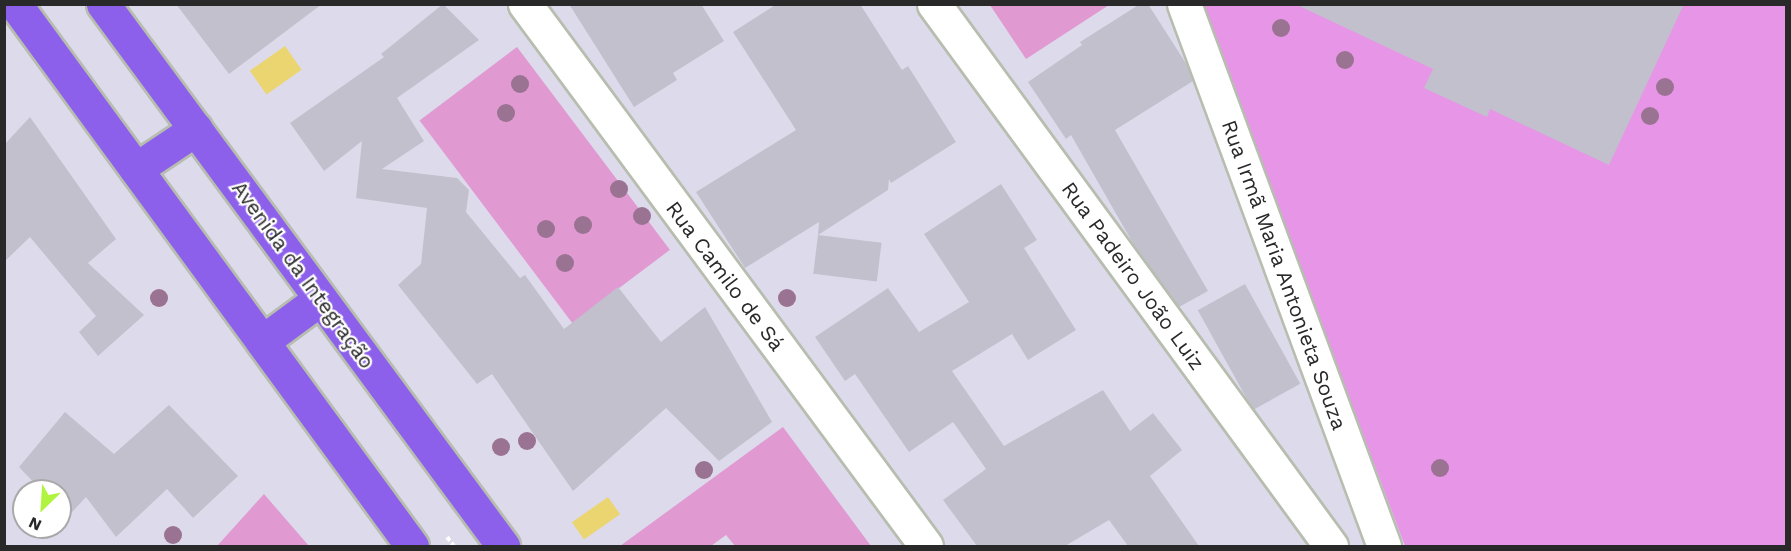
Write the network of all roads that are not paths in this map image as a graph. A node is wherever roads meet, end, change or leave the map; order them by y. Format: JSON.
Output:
{"nodes":[{"id":1,"x":15,"y":4,"type":"edge"},
{"id":2,"x":103,"y":4,"type":"edge"},
{"id":3,"x":525,"y":4,"type":"edge"},
{"id":4,"x":934,"y":4,"type":"edge"},
{"id":5,"x":1184,"y":4,"type":"edge"},
{"id":6,"x":196,"y":129,"type":"junction"},
{"id":7,"x":136,"y":170,"type":"junction"},
{"id":8,"x":320,"y":299,"type":"junction"},
{"id":9,"x":263,"y":341,"type":"junction"},
{"id":10,"x":412,"y":546,"type":"edge"},
{"id":11,"x":503,"y":546,"type":"edge"},
{"id":12,"x":926,"y":546,"type":"edge"},
{"id":13,"x":1331,"y":546,"type":"edge"},
{"id":14,"x":1384,"y":546,"type":"edge"}],
"edges":[{"from":1,"to":7,"type":"main road"},
{"from":2,"to":6,"type":"main road","name":"Avenida da Integração"},
{"from":3,"to":12,"type":"street","name":"Rua Camilo de Sá"},
{"from":4,"to":13,"type":"street","name":"Rua Padeiro João Luiz"},
{"from":5,"to":14,"type":"street","name":"Rua Irmã Maria Antonieta Souza"},
{"from":6,"to":7,"type":"main road"},
{"from":6,"to":8,"type":"main road","name":"Avenida da Integração"},
{"from":7,"to":9,"type":"main road"},
{"from":8,"to":9,"type":"main road"},
{"from":8,"to":11,"type":"main road","name":"Avenida da Integração"},
{"from":9,"to":10,"type":"main road"}]}
